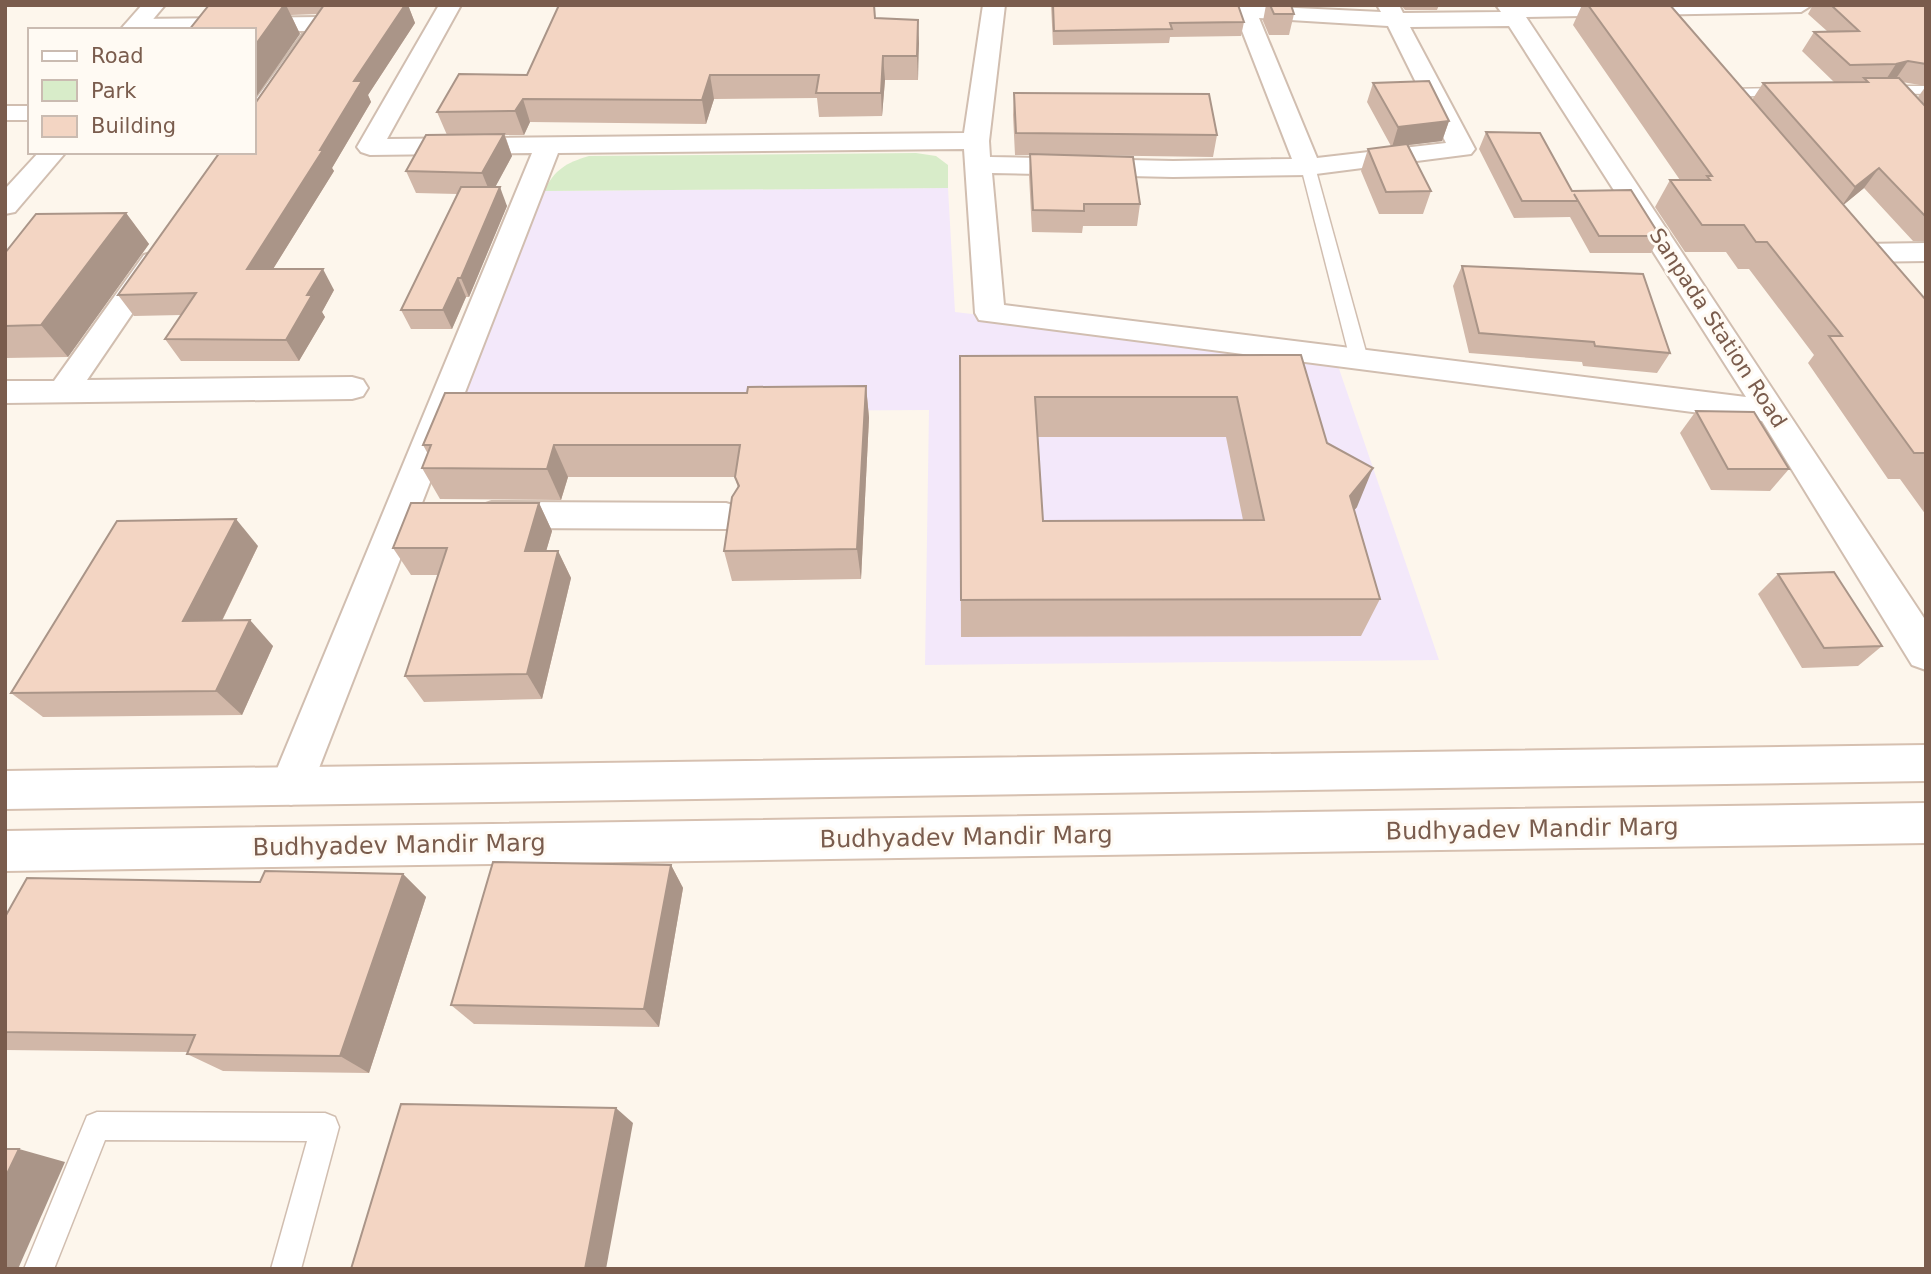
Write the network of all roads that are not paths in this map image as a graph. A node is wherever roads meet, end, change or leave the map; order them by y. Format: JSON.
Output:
{"nodes":[{"id":1,"x":183,"y":5,"type":"edge"},
{"id":2,"x":450,"y":5,"type":"edge"},
{"id":3,"x":994,"y":5,"type":"edge"},
{"id":4,"x":1801,"y":5,"type":"edge"},
{"id":5,"x":1244,"y":7,"type":"edge"},
{"id":6,"x":1656,"y":9,"type":"junction"},
{"id":7,"x":1511,"y":12,"type":"edge"},
{"id":8,"x":1392,"y":13,"type":"edge"},
{"id":9,"x":160,"y":20,"type":"edge"},
{"id":10,"x":133,"y":28,"type":"edge"},
{"id":11,"x":1674,"y":30,"type":"edge"},
{"id":12,"x":1709,"y":72,"type":"edge"},
{"id":13,"x":1926,"y":89,"type":"edge"},
{"id":14,"x":1894,"y":90,"type":"junction"},
{"id":15,"x":1867,"y":91,"type":"edge"},
{"id":16,"x":1797,"y":92,"type":"edge"},
{"id":17,"x":5,"y":93,"type":"edge"},
{"id":18,"x":28,"y":93,"type":"edge"},
{"id":19,"x":1727,"y":93,"type":"junction"},
{"id":20,"x":5,"y":114,"type":"edge"},
{"id":21,"x":28,"y":114,"type":"edge"},
{"id":22,"x":1745,"y":115,"type":"edge"},
{"id":23,"x":256,"y":116,"type":"edge"},
{"id":24,"x":1918,"y":116,"type":"edge"},
{"id":25,"x":548,"y":145,"type":"junction"},
{"id":26,"x":976,"y":153,"type":"junction"},
{"id":27,"x":50,"y":154,"type":"edge"},
{"id":28,"x":1308,"y":167,"type":"junction"},
{"id":29,"x":5,"y":205,"type":"edge"},
{"id":30,"x":167,"y":243,"type":"edge"},
{"id":31,"x":1926,"y":252,"type":"edge"},
{"id":32,"x":1885,"y":282,"type":"edge"},
{"id":33,"x":1359,"y":359,"type":"junction"},
{"id":34,"x":352,"y":388,"type":"dead end"},
{"id":35,"x":62,"y":391,"type":"junction"},
{"id":36,"x":5,"y":392,"type":"edge"},
{"id":37,"x":1772,"y":411,"type":"junction"},
{"id":38,"x":399,"y":515,"type":"junction"},
{"id":39,"x":726,"y":516,"type":"edge"},
{"id":40,"x":1926,"y":653,"type":"edge"},
{"id":41,"x":1926,"y":763,"type":"edge"},
{"id":42,"x":291,"y":786,"type":"junction"},
{"id":43,"x":5,"y":790,"type":"edge"},
{"id":44,"x":1926,"y":823,"type":"edge"},
{"id":45,"x":5,"y":851,"type":"edge"},
{"id":46,"x":39,"y":1269,"type":"edge"},
{"id":47,"x":286,"y":1269,"type":"edge"}],
"edges":[{"from":1,"to":9,"type":"street"},
{"from":2,"to":25,"type":"street"},
{"from":3,"to":26,"type":"street"},
{"from":4,"to":6,"type":"street"},
{"from":5,"to":8,"type":"street"},
{"from":5,"to":28,"type":"street"},
{"from":6,"to":7,"type":"street"},
{"from":6,"to":11,"type":"street"},
{"from":7,"to":8,"type":"street"},
{"from":7,"to":37,"type":"street","name":"Sanpada Station Road"},
{"from":8,"to":28,"type":"street"},
{"from":9,"to":10,"type":"street"},
{"from":9,"to":23,"type":"street"},
{"from":12,"to":19,"type":"street"},
{"from":13,"to":14,"type":"lane"},
{"from":14,"to":15,"type":"lane"},
{"from":14,"to":24,"type":"street"},
{"from":16,"to":19,"type":"lane"},
{"from":17,"to":18,"type":"street"},
{"from":19,"to":22,"type":"street"},
{"from":20,"to":21,"type":"street"},
{"from":25,"to":26,"type":"street"},
{"from":25,"to":38,"type":"street"},
{"from":26,"to":28,"type":"street"},
{"from":26,"to":33,"type":"street"},
{"from":27,"to":29,"type":"street"},
{"from":28,"to":33,"type":"lane"},
{"from":30,"to":35,"type":"street"},
{"from":31,"to":32,"type":"street"},
{"from":33,"to":37,"type":"street"},
{"from":34,"to":35,"type":"street"},
{"from":35,"to":36,"type":"street"},
{"from":37,"to":40,"type":"street","name":"Sanpada Station Road"},
{"from":38,"to":39,"type":"street"},
{"from":38,"to":42,"type":"street"},
{"from":41,"to":42,"type":"street"},
{"from":42,"to":43,"type":"street"},
{"from":44,"to":45,"type":"street","name":"Budhyadev Mandir Marg"},
{"from":46,"to":47,"type":"lane"}]}
